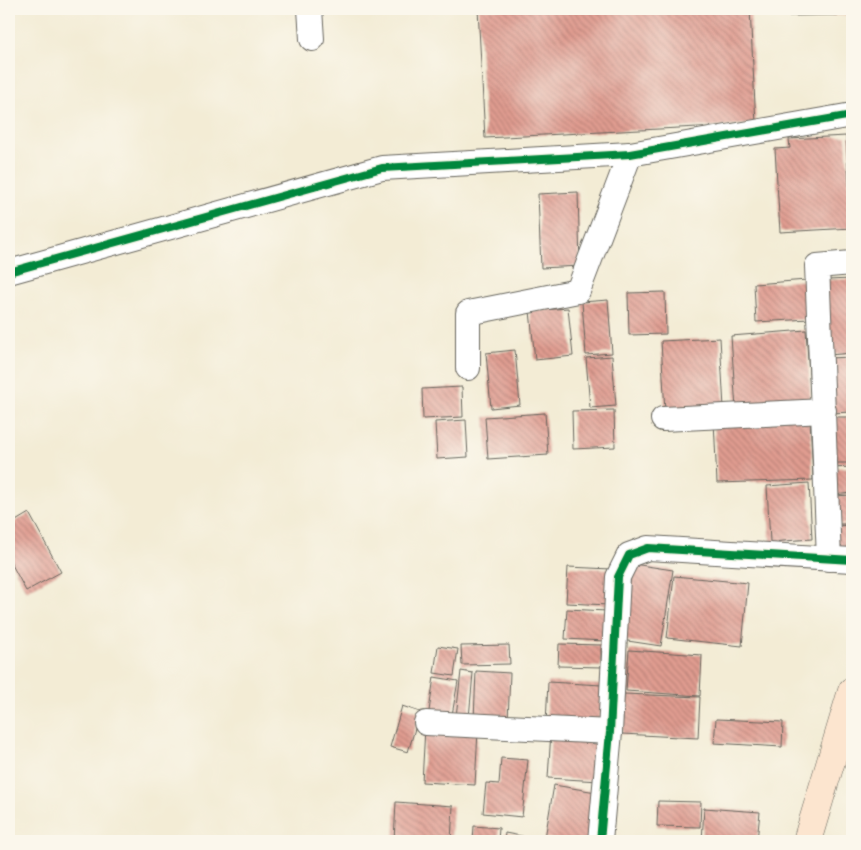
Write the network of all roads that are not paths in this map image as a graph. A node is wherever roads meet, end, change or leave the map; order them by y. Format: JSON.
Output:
{"nodes":[{"id":1,"x":310,"y":9,"type":"edge"},
{"id":2,"x":312,"y":39,"type":"dead end"},
{"id":3,"x":852,"y":115,"type":"edge"},
{"id":4,"x":630,"y":154,"type":"junction"},
{"id":5,"x":852,"y":263,"type":"edge"},
{"id":6,"x":9,"y":272,"type":"edge"},
{"id":7,"x":468,"y":368,"type":"dead end"},
{"id":8,"x":824,"y":411,"type":"junction"},
{"id":9,"x":663,"y":419,"type":"dead end"},
{"id":10,"x":829,"y":558,"type":"junction"},
{"id":11,"x":852,"y":560,"type":"edge"},
{"id":12,"x":852,"y":691,"type":"edge"},
{"id":13,"x":426,"y":723,"type":"dead end"},
{"id":14,"x":610,"y":732,"type":"junction"},
{"id":15,"x":600,"y":841,"type":"edge"},
{"id":16,"x":807,"y":841,"type":"edge"}],
"edges":[{"from":1,"to":2,"type":"street"},
{"from":3,"to":4,"type":"street"},
{"from":4,"to":6,"type":"street"},
{"from":4,"to":7,"type":"street"},
{"from":5,"to":8,"type":"street"},
{"from":8,"to":9,"type":"street"},
{"from":8,"to":10,"type":"street"},
{"from":10,"to":11,"type":"street"},
{"from":10,"to":14,"type":"street"},
{"from":12,"to":16,"type":"street"},
{"from":13,"to":14,"type":"street"},
{"from":14,"to":15,"type":"street"}]}
